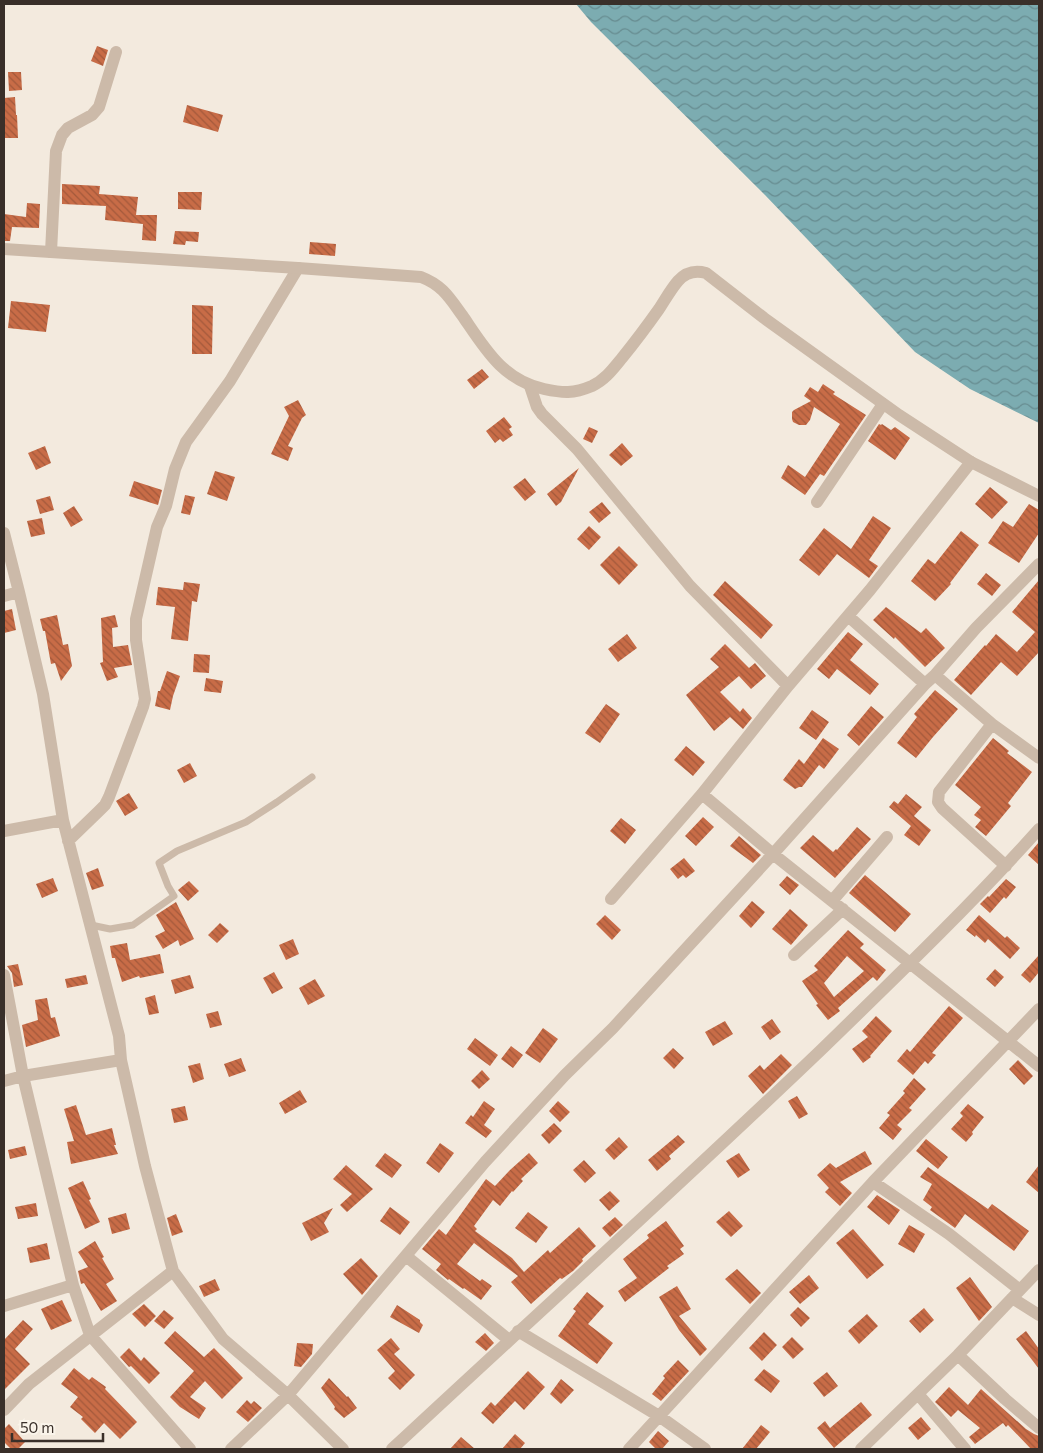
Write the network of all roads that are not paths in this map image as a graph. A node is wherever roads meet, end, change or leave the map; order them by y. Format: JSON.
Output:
{"nodes":[{"id":1,"x":116,"y":52,"type":"dead end"},
{"id":2,"x":4,"y":249,"type":"edge"},
{"id":3,"x":51,"y":252,"type":"junction"},
{"id":4,"x":298,"y":268,"type":"junction"},
{"id":5,"x":530,"y":386,"type":"junction"},
{"id":6,"x":883,"y":404,"type":"junction"},
{"id":7,"x":971,"y":462,"type":"junction"},
{"id":8,"x":1039,"y":496,"type":"edge"},
{"id":9,"x":816,"y":502,"type":"dead end"},
{"id":10,"x":4,"y":533,"type":"edge"},
{"id":11,"x":1039,"y":564,"type":"edge"},
{"id":12,"x":19,"y":592,"type":"junction"},
{"id":13,"x":4,"y":596,"type":"edge"},
{"id":14,"x":848,"y":616,"type":"junction"},
{"id":15,"x":935,"y":674,"type":"junction"},
{"id":16,"x":925,"y":684,"type":"junction"},
{"id":17,"x":788,"y":686,"type":"junction"},
{"id":18,"x":992,"y":724,"type":"junction"},
{"id":19,"x":1039,"y":758,"type":"edge"},
{"id":20,"x":312,"y":777,"type":"dead end"},
{"id":21,"x":702,"y":794,"type":"junction"},
{"id":22,"x":63,"y":820,"type":"junction"},
{"id":23,"x":1039,"y":829,"type":"edge"},
{"id":24,"x":4,"y":831,"type":"edge"},
{"id":25,"x":887,"y":836,"type":"dead end"},
{"id":26,"x":68,"y":840,"type":"junction"},
{"id":27,"x":773,"y":854,"type":"junction"},
{"id":28,"x":1006,"y":866,"type":"junction"},
{"id":29,"x":611,"y":899,"type":"dead end"},
{"id":30,"x":832,"y":901,"type":"junction"},
{"id":31,"x":843,"y":909,"type":"junction"},
{"id":32,"x":90,"y":925,"type":"junction"},
{"id":33,"x":794,"y":955,"type":"dead end"},
{"id":34,"x":910,"y":963,"type":"junction"},
{"id":35,"x":4,"y":975,"type":"edge"},
{"id":36,"x":1039,"y":1009,"type":"edge"},
{"id":37,"x":1008,"y":1041,"type":"junction"},
{"id":38,"x":121,"y":1060,"type":"junction"},
{"id":39,"x":1039,"y":1066,"type":"edge"},
{"id":40,"x":22,"y":1076,"type":"junction"},
{"id":41,"x":4,"y":1081,"type":"edge"},
{"id":42,"x":873,"y":1182,"type":"junction"},
{"id":43,"x":406,"y":1256,"type":"junction"},
{"id":44,"x":1039,"y":1270,"type":"edge"},
{"id":45,"x":173,"y":1271,"type":"junction"},
{"id":46,"x":73,"y":1285,"type":"junction"},
{"id":47,"x":1016,"y":1294,"type":"junction"},
{"id":48,"x":4,"y":1306,"type":"edge"},
{"id":49,"x":1039,"y":1315,"type":"edge"},
{"id":50,"x":518,"y":1331,"type":"junction"},
{"id":51,"x":90,"y":1335,"type":"junction"},
{"id":52,"x":509,"y":1340,"type":"junction"},
{"id":53,"x":958,"y":1355,"type":"junction"},
{"id":54,"x":918,"y":1394,"type":"junction"},
{"id":55,"x":288,"y":1395,"type":"junction"},
{"id":56,"x":4,"y":1410,"type":"edge"},
{"id":57,"x":659,"y":1416,"type":"junction"},
{"id":58,"x":1039,"y":1428,"type":"edge"},
{"id":59,"x":190,"y":1449,"type":"edge"},
{"id":60,"x":231,"y":1449,"type":"edge"},
{"id":61,"x":343,"y":1449,"type":"edge"},
{"id":62,"x":392,"y":1449,"type":"edge"},
{"id":63,"x":629,"y":1449,"type":"edge"},
{"id":64,"x":705,"y":1449,"type":"edge"},
{"id":65,"x":861,"y":1449,"type":"edge"},
{"id":66,"x":965,"y":1449,"type":"edge"}],
"edges":[{"from":1,"to":3,"type":"street"},
{"from":2,"to":3,"type":"street"},
{"from":3,"to":4,"type":"street"},
{"from":4,"to":5,"type":"street"},
{"from":4,"to":26,"type":"street"},
{"from":5,"to":6,"type":"street"},
{"from":5,"to":17,"type":"street"},
{"from":6,"to":7,"type":"street"},
{"from":6,"to":9,"type":"street"},
{"from":7,"to":8,"type":"street"},
{"from":7,"to":14,"type":"street"},
{"from":10,"to":12,"type":"street"},
{"from":11,"to":15,"type":"street"},
{"from":12,"to":13,"type":"street"},
{"from":12,"to":22,"type":"street"},
{"from":14,"to":16,"type":"street"},
{"from":14,"to":17,"type":"street"},
{"from":15,"to":16,"type":"street"},
{"from":15,"to":18,"type":"street"},
{"from":16,"to":27,"type":"street"},
{"from":17,"to":21,"type":"street"},
{"from":18,"to":19,"type":"street"},
{"from":18,"to":28,"type":"street"},
{"from":20,"to":32,"type":"lane"},
{"from":21,"to":27,"type":"street"},
{"from":21,"to":29,"type":"street"},
{"from":22,"to":24,"type":"street"},
{"from":22,"to":26,"type":"street"},
{"from":23,"to":28,"type":"street"},
{"from":25,"to":30,"type":"street"},
{"from":26,"to":32,"type":"street"},
{"from":27,"to":30,"type":"street"},
{"from":27,"to":43,"type":"street"},
{"from":28,"to":34,"type":"street"},
{"from":30,"to":31,"type":"street"},
{"from":31,"to":33,"type":"street"},
{"from":31,"to":34,"type":"street"},
{"from":32,"to":38,"type":"street"},
{"from":34,"to":37,"type":"street"},
{"from":34,"to":50,"type":"street"},
{"from":35,"to":40,"type":"street"},
{"from":36,"to":37,"type":"street"},
{"from":37,"to":39,"type":"street"},
{"from":37,"to":42,"type":"street"},
{"from":38,"to":40,"type":"street"},
{"from":38,"to":45,"type":"street"},
{"from":40,"to":41,"type":"street"},
{"from":40,"to":46,"type":"street"},
{"from":42,"to":47,"type":"street"},
{"from":42,"to":57,"type":"street"},
{"from":43,"to":52,"type":"street"},
{"from":43,"to":55,"type":"street"},
{"from":44,"to":47,"type":"street"},
{"from":45,"to":51,"type":"street"},
{"from":45,"to":55,"type":"street"},
{"from":46,"to":48,"type":"street"},
{"from":46,"to":51,"type":"street"},
{"from":47,"to":49,"type":"street"},
{"from":47,"to":53,"type":"street"},
{"from":50,"to":52,"type":"street"},
{"from":50,"to":57,"type":"street"},
{"from":51,"to":56,"type":"street"},
{"from":51,"to":59,"type":"street"},
{"from":52,"to":62,"type":"street"},
{"from":53,"to":54,"type":"street"},
{"from":53,"to":58,"type":"street"},
{"from":54,"to":65,"type":"street"},
{"from":54,"to":66,"type":"street"},
{"from":55,"to":60,"type":"street"},
{"from":55,"to":61,"type":"street"},
{"from":57,"to":63,"type":"street"},
{"from":57,"to":64,"type":"street"}]}
